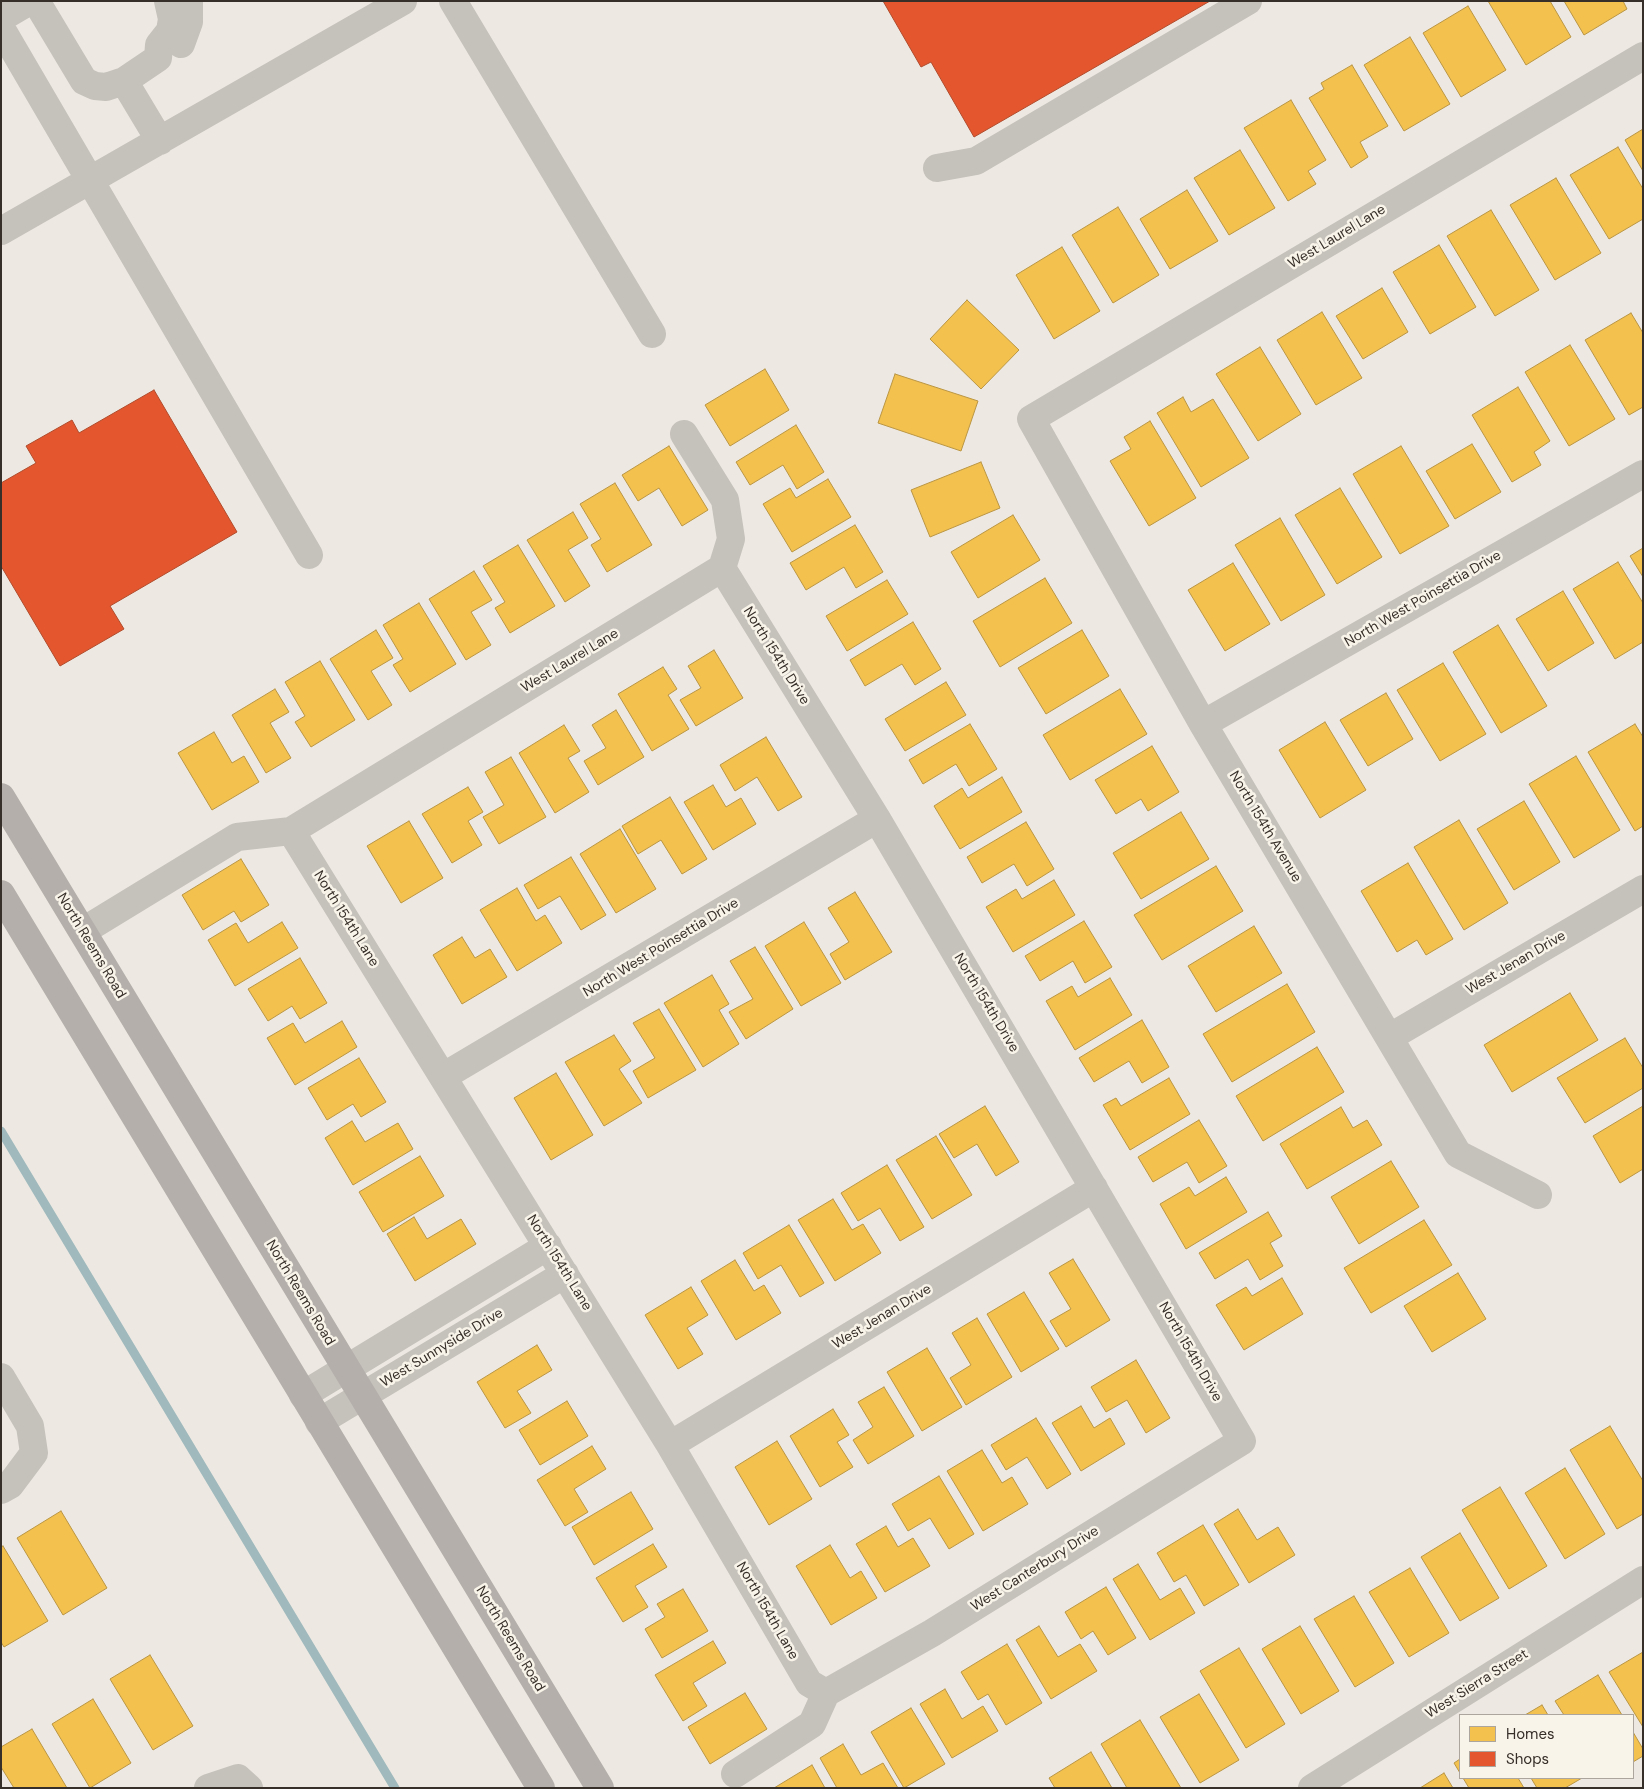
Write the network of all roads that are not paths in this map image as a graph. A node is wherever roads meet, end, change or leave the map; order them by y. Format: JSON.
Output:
{"nodes":[{"id":1,"x":30,"y":1,"type":"edge"},
{"id":2,"x":36,"y":1,"type":"edge"},
{"id":3,"x":168,"y":1,"type":"edge"},
{"id":4,"x":189,"y":1,"type":"edge"},
{"id":5,"x":403,"y":1,"type":"edge"},
{"id":6,"x":453,"y":1,"type":"edge"},
{"id":7,"x":1248,"y":1,"type":"edge"},
{"id":8,"x":1,"y":18,"type":"edge"},
{"id":9,"x":1,"y":28,"type":"edge"},
{"id":10,"x":1643,"y":56,"type":"edge"},
{"id":11,"x":158,"y":58,"type":"junction"},
{"id":12,"x":124,"y":81,"type":"junction"},
{"id":13,"x":160,"y":141,"type":"junction"},
{"id":14,"x":937,"y":168,"type":"dead end"},
{"id":15,"x":90,"y":181,"type":"junction"},
{"id":16,"x":1,"y":231,"type":"edge"},
{"id":17,"x":652,"y":334,"type":"dead end"},
{"id":18,"x":1031,"y":419,"type":"joint"},
{"id":19,"x":684,"y":434,"type":"dead end"},
{"id":20,"x":1643,"y":474,"type":"edge"},
{"id":21,"x":309,"y":555,"type":"dead end"},
{"id":22,"x":722,"y":568,"type":"junction"},
{"id":23,"x":1203,"y":724,"type":"junction"},
{"id":24,"x":1,"y":797,"type":"edge"},
{"id":25,"x":877,"y":819,"type":"junction"},
{"id":26,"x":291,"y":831,"type":"junction"},
{"id":27,"x":1643,"y":889,"type":"edge"},
{"id":28,"x":1,"y":894,"type":"edge"},
{"id":29,"x":83,"y":931,"type":"junction"},
{"id":30,"x":1390,"y":1037,"type":"junction"},
{"id":31,"x":444,"y":1076,"type":"junction"},
{"id":32,"x":1094,"y":1188,"type":"junction"},
{"id":33,"x":1538,"y":1196,"type":"dead end"},
{"id":34,"x":548,"y":1246,"type":"junction"},
{"id":35,"x":565,"y":1274,"type":"junction"},
{"id":36,"x":346,"y":1368,"type":"junction"},
{"id":37,"x":1,"y":1376,"type":"edge"},
{"id":38,"x":303,"y":1395,"type":"junction"},
{"id":39,"x":363,"y":1396,"type":"junction"},
{"id":40,"x":319,"y":1422,"type":"junction"},
{"id":41,"x":1242,"y":1441,"type":"joint"},
{"id":42,"x":670,"y":1445,"type":"junction"},
{"id":43,"x":1,"y":1490,"type":"edge"},
{"id":44,"x":1643,"y":1580,"type":"edge"},
{"id":45,"x":826,"y":1694,"type":"junction"},
{"id":46,"x":735,"y":1774,"type":"dead end"},
{"id":47,"x":208,"y":1788,"type":"edge"},
{"id":48,"x":249,"y":1788,"type":"edge"},
{"id":49,"x":541,"y":1788,"type":"edge"},
{"id":50,"x":600,"y":1788,"type":"edge"},
{"id":51,"x":1312,"y":1788,"type":"edge"}],
"edges":[{"from":1,"to":8,"type":"street"},
{"from":2,"to":12,"type":"street"},
{"from":3,"to":11,"type":"street"},
{"from":4,"to":11,"type":"street"},
{"from":5,"to":13,"type":"street"},
{"from":6,"to":17,"type":"street"},
{"from":7,"to":14,"type":"street"},
{"from":9,"to":15,"type":"street"},
{"from":10,"to":18,"type":"street","name":"West Laurel Lane"},
{"from":11,"to":12,"type":"street"},
{"from":12,"to":13,"type":"street"},
{"from":13,"to":15,"type":"street"},
{"from":15,"to":16,"type":"street"},
{"from":15,"to":21,"type":"street"},
{"from":18,"to":23,"type":"street","name":"North 154th Avenue"},
{"from":19,"to":22,"type":"street"},
{"from":20,"to":23,"type":"street","name":"North West Poinsettia Drive"},
{"from":22,"to":25,"type":"street","name":"North 154th Drive"},
{"from":22,"to":26,"type":"street","name":"West Laurel Lane"},
{"from":23,"to":30,"type":"street","name":"North 154th Avenue"},
{"from":24,"to":29,"type":"main road","name":"North Reems Road"},
{"from":25,"to":31,"type":"street","name":"North West Poinsettia Drive"},
{"from":25,"to":32,"type":"street","name":"North 154th Drive"},
{"from":26,"to":29,"type":"street"},
{"from":26,"to":31,"type":"street","name":"North 154th Lane"},
{"from":27,"to":30,"type":"street","name":"West Jenan Drive"},
{"from":28,"to":38,"type":"main road"},
{"from":29,"to":36,"type":"main road","name":"North Reems Road"},
{"from":30,"to":33,"type":"street","name":"North 154th Avenue"},
{"from":31,"to":34,"type":"street","name":"North 154th Lane"},
{"from":32,"to":41,"type":"street","name":"North 154th Drive"},
{"from":32,"to":42,"type":"street","name":"West Jenan Drive"},
{"from":34,"to":35,"type":"street","name":"North 154th Lane"},
{"from":34,"to":36,"type":"street"},
{"from":35,"to":39,"type":"street","name":"West Sunnyside Drive"},
{"from":35,"to":42,"type":"street","name":"North 154th Lane"},
{"from":36,"to":38,"type":"street"},
{"from":36,"to":39,"type":"main road","name":"North Reems Road"},
{"from":37,"to":43,"type":"street"},
{"from":38,"to":40,"type":"main road"},
{"from":39,"to":40,"type":"street","name":"West Sunnyside Drive"},
{"from":39,"to":50,"type":"main road","name":"North Reems Road"},
{"from":40,"to":49,"type":"main road"},
{"from":41,"to":45,"type":"street","name":"West Canterbury Drive"},
{"from":42,"to":45,"type":"street","name":"North 154th Lane"},
{"from":44,"to":51,"type":"street","name":"West Sierra Street"},
{"from":45,"to":46,"type":"street"},
{"from":47,"to":48,"type":"street"}]}
